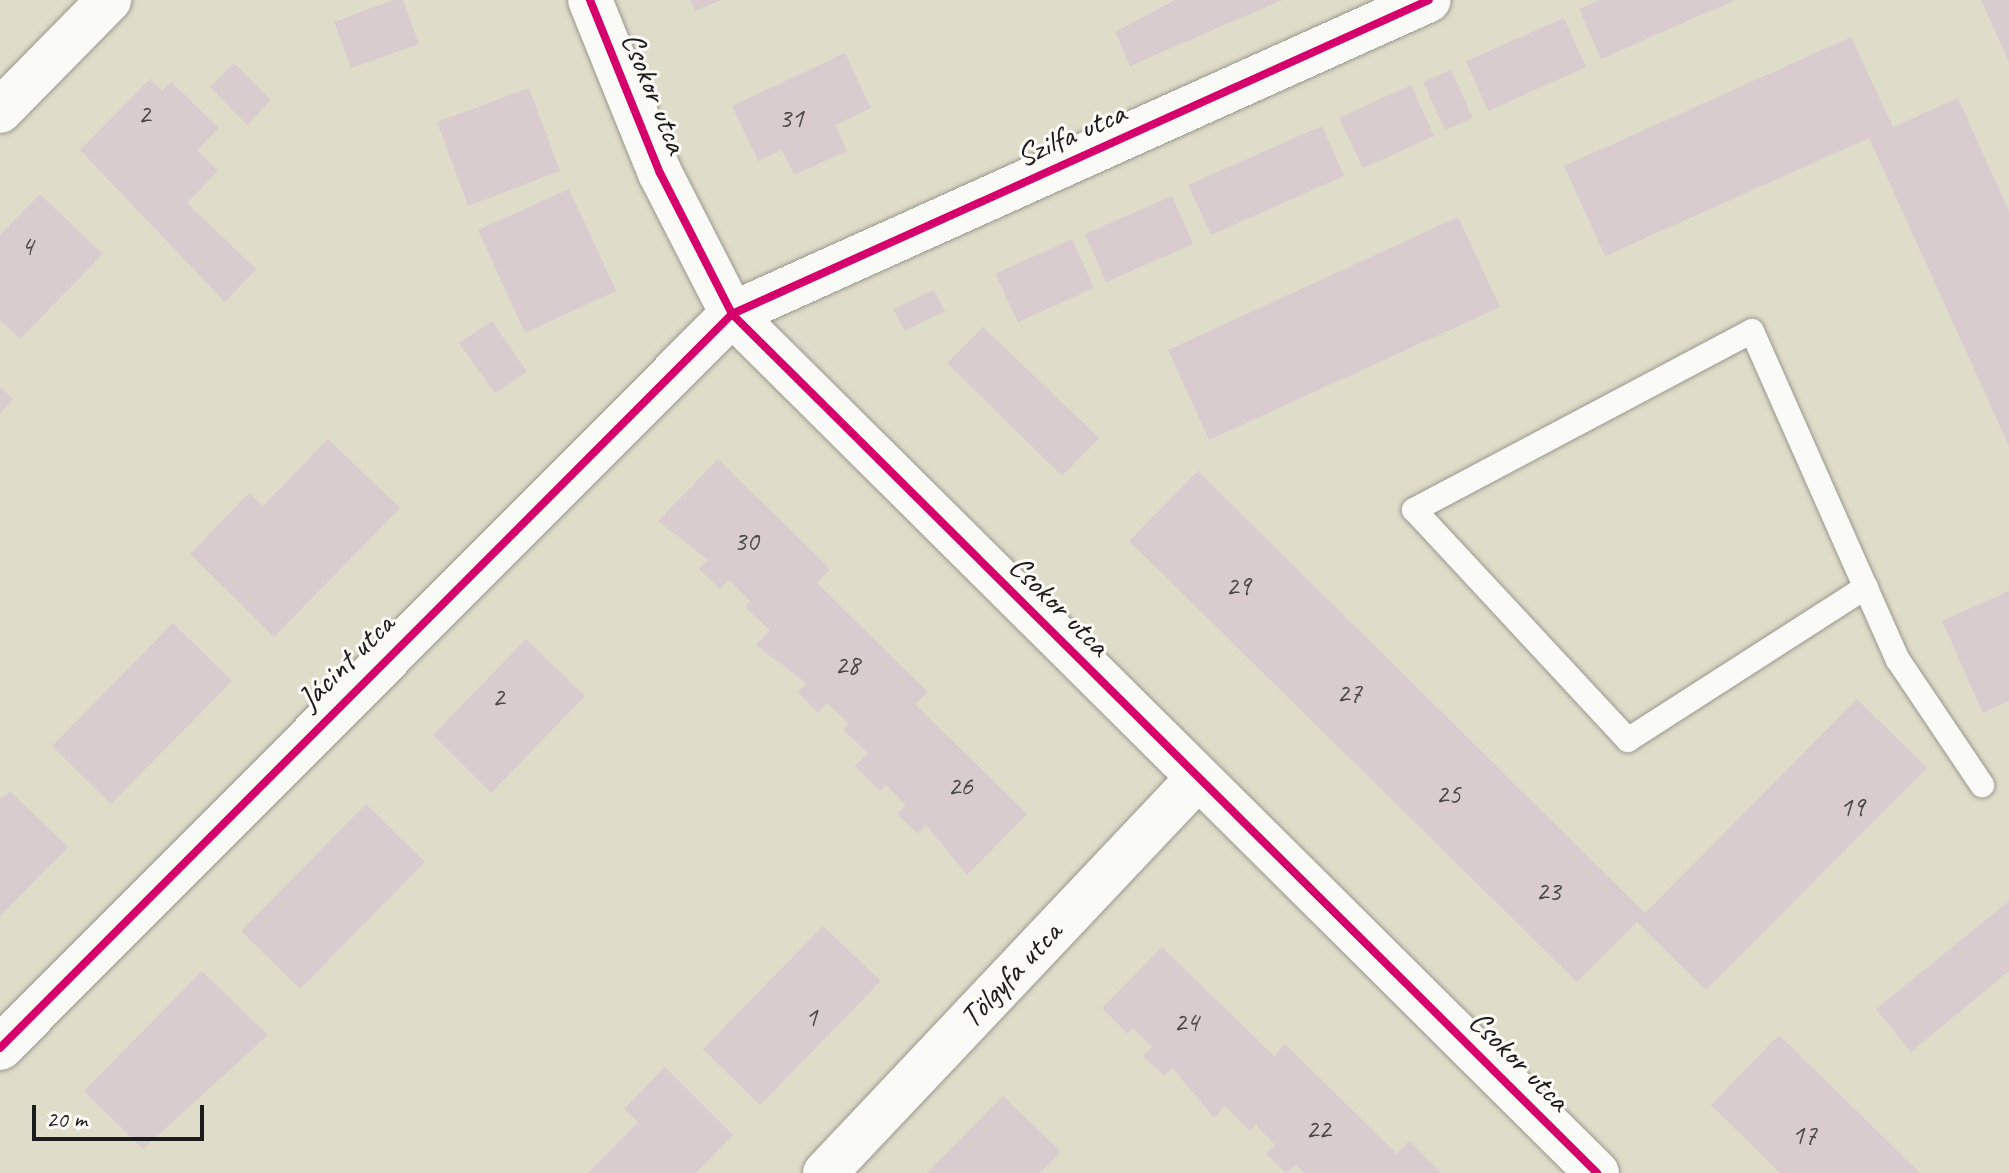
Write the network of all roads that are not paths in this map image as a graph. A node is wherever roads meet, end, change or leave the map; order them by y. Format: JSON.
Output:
{"nodes":[{"id":1,"x":109,"y":0,"type":"edge"},
{"id":2,"x":590,"y":0,"type":"edge"},
{"id":3,"x":1429,"y":0,"type":"edge"},
{"id":4,"x":1375,"y":11,"type":"edge"},
{"id":5,"x":0,"y":111,"type":"edge"},
{"id":6,"x":732,"y":314,"type":"junction"},
{"id":7,"x":1866,"y":587,"type":"junction"},
{"id":8,"x":1198,"y":778,"type":"junction"},
{"id":9,"x":1982,"y":785,"type":"dead end"},
{"id":10,"x":0,"y":1048,"type":"edge"},
{"id":11,"x":825,"y":1173,"type":"edge"},
{"id":12,"x":1597,"y":1173,"type":"edge"}],
"edges":[{"from":1,"to":5,"type":"street"},
{"from":2,"to":6,"type":"street","name":"Csokor utca"},
{"from":3,"to":4,"type":"street","name":"Szilfa utca"},
{"from":4,"to":6,"type":"street","name":"Szilfa utca"},
{"from":6,"to":8,"type":"street","name":"Csokor utca"},
{"from":6,"to":10,"type":"street","name":"Jácint utca"},
{"from":7,"to":7,"type":"lane"},
{"from":7,"to":9,"type":"lane"},
{"from":8,"to":11,"type":"street","name":"Tölgyfa utca"},
{"from":8,"to":12,"type":"street","name":"Csokor utca"}]}
